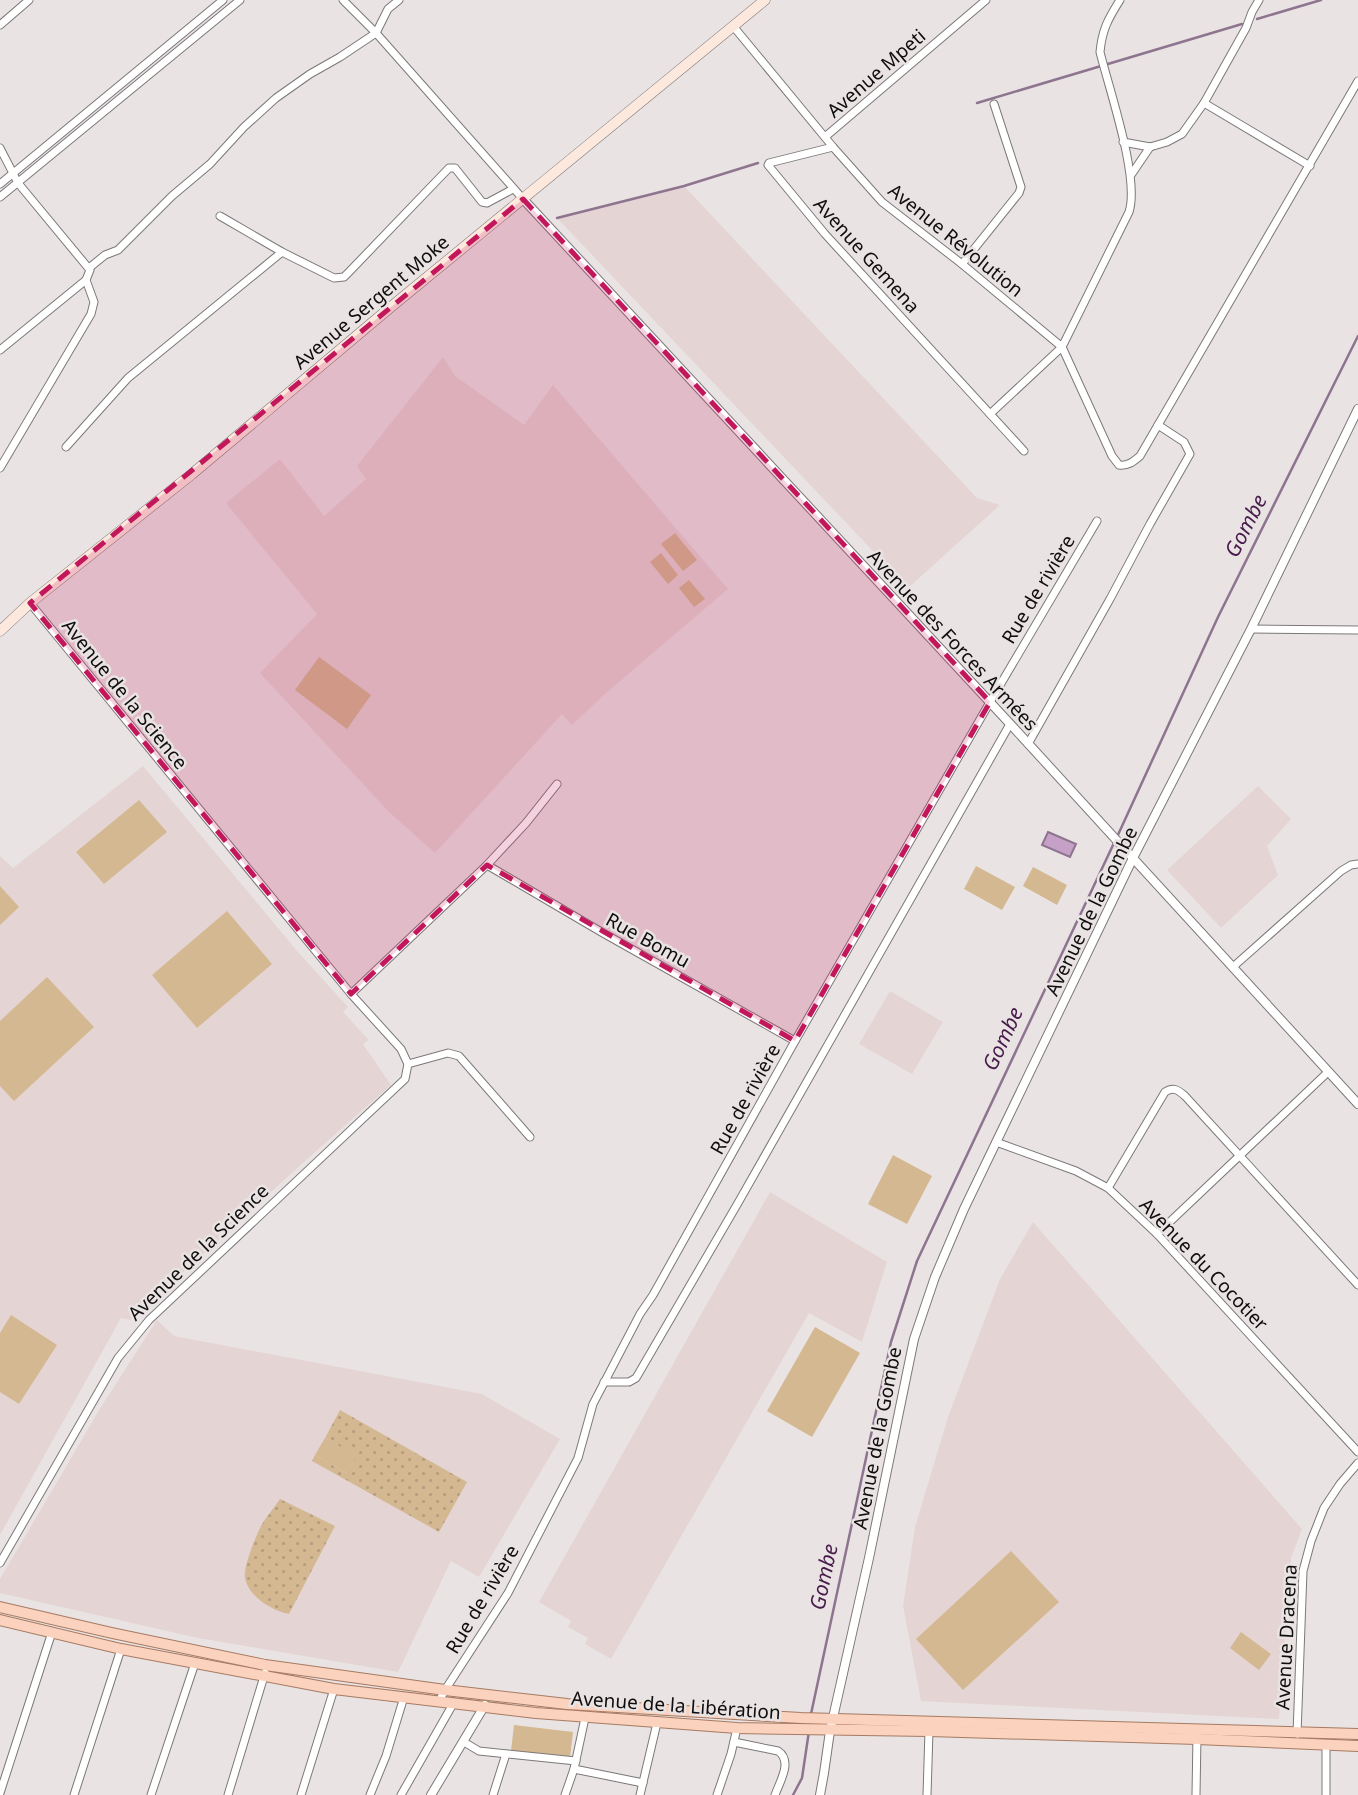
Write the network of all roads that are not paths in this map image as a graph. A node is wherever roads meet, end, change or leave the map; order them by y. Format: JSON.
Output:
{"nodes":[{"id":1,"x":29,"y":0,"type":"edge"},
{"id":2,"x":223,"y":0,"type":"edge"},
{"id":3,"x":240,"y":0,"type":"edge"},
{"id":4,"x":344,"y":0,"type":"edge"},
{"id":5,"x":399,"y":0,"type":"edge"},
{"id":6,"x":765,"y":0,"type":"edge"},
{"id":7,"x":1121,"y":0,"type":"edge"},
{"id":8,"x":1259,"y":0,"type":"edge"},
{"id":9,"x":980,"y":2,"type":"edge"},
{"id":10,"x":0,"y":25,"type":"edge"},
{"id":11,"x":733,"y":26,"type":"junction"},
{"id":12,"x":376,"y":33,"type":"junction"},
{"id":13,"x":1358,"y":81,"type":"edge"},
{"id":14,"x":1204,"y":103,"type":"junction"},
{"id":15,"x":994,"y":104,"type":"dead end"},
{"id":16,"x":825,"y":137,"type":"junction"},
{"id":17,"x":1123,"y":142,"type":"junction"},
{"id":18,"x":833,"y":147,"type":"junction"},
{"id":19,"x":1150,"y":147,"type":"junction"},
{"id":20,"x":0,"y":148,"type":"edge"},
{"id":21,"x":1310,"y":166,"type":"junction"},
{"id":22,"x":12,"y":174,"type":"junction"},
{"id":23,"x":1130,"y":176,"type":"junction"},
{"id":24,"x":18,"y":183,"type":"junction"},
{"id":25,"x":0,"y":184,"type":"edge"},
{"id":26,"x":513,"y":189,"type":"junction"},
{"id":27,"x":0,"y":197,"type":"edge"},
{"id":28,"x":523,"y":199,"type":"junction"},
{"id":29,"x":220,"y":216,"type":"dead end"},
{"id":30,"x":282,"y":252,"type":"junction"},
{"id":31,"x":962,"y":264,"type":"junction"},
{"id":32,"x":89,"y":268,"type":"junction"},
{"id":33,"x":86,"y":280,"type":"junction"},
{"id":34,"x":1062,"y":347,"type":"junction"},
{"id":35,"x":0,"y":351,"type":"edge"},
{"id":36,"x":1358,"y":409,"type":"edge"},
{"id":37,"x":990,"y":414,"type":"junction"},
{"id":38,"x":1158,"y":425,"type":"junction"},
{"id":39,"x":66,"y":447,"type":"dead end"},
{"id":40,"x":1024,"y":452,"type":"dead end"},
{"id":41,"x":0,"y":468,"type":"edge"},
{"id":42,"x":1097,"y":521,"type":"dead end"},
{"id":43,"x":30,"y":603,"type":"junction"},
{"id":44,"x":1251,"y":629,"type":"junction"},
{"id":45,"x":1358,"y":630,"type":"edge"},
{"id":46,"x":0,"y":631,"type":"edge"},
{"id":47,"x":990,"y":702,"type":"junction"},
{"id":48,"x":1010,"y":724,"type":"junction"},
{"id":49,"x":1028,"y":744,"type":"junction"},
{"id":50,"x":557,"y":784,"type":"dead end"},
{"id":51,"x":1133,"y":858,"type":"junction"},
{"id":52,"x":1358,"y":864,"type":"edge"},
{"id":53,"x":487,"y":865,"type":"junction"},
{"id":54,"x":1233,"y":967,"type":"junction"},
{"id":55,"x":351,"y":994,"type":"junction"},
{"id":56,"x":795,"y":1041,"type":"junction"},
{"id":57,"x":408,"y":1064,"type":"junction"},
{"id":58,"x":1328,"y":1072,"type":"junction"},
{"id":59,"x":1358,"y":1104,"type":"edge"},
{"id":60,"x":530,"y":1137,"type":"dead end"},
{"id":61,"x":996,"y":1142,"type":"junction"},
{"id":62,"x":1239,"y":1155,"type":"junction"},
{"id":63,"x":1108,"y":1188,"type":"junction"},
{"id":64,"x":1157,"y":1234,"type":"junction"},
{"id":65,"x":1358,"y":1284,"type":"edge"},
{"id":66,"x":604,"y":1382,"type":"junction"},
{"id":67,"x":1358,"y":1452,"type":"edge"},
{"id":68,"x":1358,"y":1462,"type":"edge"},
{"id":69,"x":0,"y":1563,"type":"edge"},
{"id":70,"x":0,"y":1607,"type":"edge"},
{"id":71,"x":0,"y":1620,"type":"edge"},
{"id":72,"x":52,"y":1632,"type":"junction"},
{"id":73,"x":121,"y":1649,"type":"junction"},
{"id":74,"x":195,"y":1663,"type":"junction"},
{"id":75,"x":265,"y":1670,"type":"junction"},
{"id":76,"x":334,"y":1689,"type":"junction"},
{"id":77,"x":444,"y":1690,"type":"junction"},
{"id":78,"x":489,"y":1696,"type":"junction"},
{"id":79,"x":404,"y":1698,"type":"junction"},
{"id":80,"x":439,"y":1701,"type":"junction"},
{"id":81,"x":453,"y":1704,"type":"junction"},
{"id":82,"x":484,"y":1708,"type":"junction"},
{"id":83,"x":585,"y":1718,"type":"junction"},
{"id":84,"x":657,"y":1723,"type":"junction"},
{"id":85,"x":826,"y":1725,"type":"junction"},
{"id":86,"x":737,"y":1728,"type":"junction"},
{"id":87,"x":929,"y":1731,"type":"junction"},
{"id":88,"x":1197,"y":1734,"type":"junction"},
{"id":89,"x":1358,"y":1734,"type":"edge"},
{"id":90,"x":1296,"y":1737,"type":"junction"},
{"id":91,"x":464,"y":1742,"type":"junction"},
{"id":92,"x":734,"y":1742,"type":"junction"},
{"id":93,"x":1326,"y":1745,"type":"junction"},
{"id":94,"x":1358,"y":1746,"type":"edge"},
{"id":95,"x":506,"y":1754,"type":"junction"},
{"id":96,"x":575,"y":1765,"type":"junction"},
{"id":97,"x":643,"y":1783,"type":"junction"},
{"id":98,"x":0,"y":1793,"type":"edge"},
{"id":99,"x":74,"y":1795,"type":"edge"},
{"id":100,"x":151,"y":1795,"type":"edge"},
{"id":101,"x":228,"y":1795,"type":"edge"},
{"id":102,"x":301,"y":1795,"type":"edge"},
{"id":103,"x":370,"y":1795,"type":"edge"},
{"id":104,"x":401,"y":1795,"type":"edge"},
{"id":105,"x":431,"y":1795,"type":"edge"},
{"id":106,"x":493,"y":1795,"type":"edge"},
{"id":107,"x":565,"y":1795,"type":"edge"},
{"id":108,"x":640,"y":1795,"type":"edge"},
{"id":109,"x":717,"y":1795,"type":"edge"},
{"id":110,"x":775,"y":1795,"type":"edge"},
{"id":111,"x":820,"y":1795,"type":"edge"},
{"id":112,"x":928,"y":1795,"type":"edge"},
{"id":113,"x":1196,"y":1795,"type":"edge"},
{"id":114,"x":1326,"y":1795,"type":"edge"}],
"edges":[{"from":1,"to":10,"type":"street"},
{"from":2,"to":22,"type":"street"},
{"from":3,"to":24,"type":"street"},
{"from":4,"to":12,"type":"street"},
{"from":5,"to":12,"type":"street"},
{"from":6,"to":11,"type":"main road","name":"Avenue Sergent Moke"},
{"from":7,"to":17,"type":"street"},
{"from":8,"to":14,"type":"street"},
{"from":9,"to":16,"type":"street","name":"Avenue Mpeti"},
{"from":11,"to":16,"type":"street","name":"Avenue Révolution"},
{"from":11,"to":28,"type":"main road","name":"Avenue Sergent Moke"},
{"from":12,"to":26,"type":"street"},
{"from":12,"to":32,"type":"street"},
{"from":13,"to":21,"type":"street"},
{"from":14,"to":19,"type":"street"},
{"from":14,"to":21,"type":"street"},
{"from":15,"to":31,"type":"street"},
{"from":16,"to":18,"type":"street","name":"Avenue Révolution"},
{"from":17,"to":19,"type":"street"},
{"from":17,"to":23,"type":"street"},
{"from":18,"to":31,"type":"street","name":"Avenue Révolution"},
{"from":18,"to":37,"type":"street","name":"Avenue Gemena"},
{"from":19,"to":23,"type":"street"},
{"from":20,"to":22,"type":"street"},
{"from":21,"to":38,"type":"street"},
{"from":22,"to":24,"type":"street"},
{"from":22,"to":25,"type":"street"},
{"from":23,"to":34,"type":"street"},
{"from":24,"to":27,"type":"street"},
{"from":24,"to":32,"type":"street"},
{"from":26,"to":28,"type":"street"},
{"from":26,"to":30,"type":"street"},
{"from":28,"to":43,"type":"main road","name":"Avenue Sergent Moke"},
{"from":28,"to":47,"type":"street","name":"Avenue des Forces Armées"},
{"from":29,"to":30,"type":"street"},
{"from":30,"to":39,"type":"street"},
{"from":31,"to":34,"type":"street","name":"Avenue Révolution"},
{"from":32,"to":33,"type":"street"},
{"from":33,"to":35,"type":"street"},
{"from":33,"to":41,"type":"street"},
{"from":34,"to":37,"type":"street"},
{"from":34,"to":38,"type":"street","name":"Avenue Révolution"},
{"from":36,"to":44,"type":"street","name":"Avenue de la Gombe"},
{"from":37,"to":40,"type":"street","name":"Avenue Gemena"},
{"from":38,"to":49,"type":"street"},
{"from":42,"to":47,"type":"street","name":"Rue de rivière"},
{"from":43,"to":46,"type":"main road","name":"Avenue Sergent Moke"},
{"from":43,"to":55,"type":"street","name":"Avenue de la Science"},
{"from":44,"to":45,"type":"street"},
{"from":44,"to":51,"type":"street","name":"Avenue de la Gombe"},
{"from":47,"to":48,"type":"street","name":"Avenue des Forces Armées"},
{"from":47,"to":56,"type":"street","name":"Rue de rivière"},
{"from":48,"to":49,"type":"street","name":"Avenue des Forces Armées"},
{"from":48,"to":66,"type":"street"},
{"from":49,"to":51,"type":"street","name":"Avenue des Forces Armées"},
{"from":50,"to":53,"type":"street"},
{"from":51,"to":54,"type":"street","name":"Avenue des Forces Armées"},
{"from":51,"to":61,"type":"street","name":"Avenue de la Gombe"},
{"from":52,"to":54,"type":"street"},
{"from":53,"to":55,"type":"street"},
{"from":53,"to":56,"type":"street","name":"Rue Bomu"},
{"from":54,"to":58,"type":"street","name":"Avenue des Forces Armées"},
{"from":55,"to":57,"type":"street","name":"Avenue de la Science"},
{"from":56,"to":66,"type":"street","name":"Rue de rivière"},
{"from":57,"to":60,"type":"street"},
{"from":57,"to":69,"type":"street","name":"Avenue de la Science"},
{"from":58,"to":59,"type":"street","name":"Avenue des Forces Armées"},
{"from":58,"to":62,"type":"street"},
{"from":61,"to":63,"type":"street","name":"Avenue du Cocotier"},
{"from":61,"to":85,"type":"street","name":"Avenue de la Gombe"},
{"from":62,"to":63,"type":"street"},
{"from":62,"to":64,"type":"street"},
{"from":62,"to":65,"type":"street"},
{"from":63,"to":64,"type":"street","name":"Avenue du Cocotier"},
{"from":64,"to":67,"type":"street","name":"Avenue du Cocotier"},
{"from":66,"to":77,"type":"street","name":"Rue de rivière"},
{"from":68,"to":90,"type":"street","name":"Avenue Dracena"},
{"from":70,"to":75,"type":"main road","name":"Avenue de la Libération"},
{"from":71,"to":72,"type":"main road","name":"Avenue de la Libération"},
{"from":72,"to":73,"type":"main road","name":"Avenue de la Libération"},
{"from":72,"to":98,"type":"street"},
{"from":73,"to":74,"type":"main road","name":"Avenue de la Libération"},
{"from":73,"to":99,"type":"street"},
{"from":74,"to":75,"type":"main road","name":"Avenue de la Libération"},
{"from":74,"to":100,"type":"street"},
{"from":75,"to":76,"type":"main road","name":"Avenue de la Libération"},
{"from":75,"to":77,"type":"main road","name":"Avenue de la Libération"},
{"from":75,"to":101,"type":"street"},
{"from":76,"to":79,"type":"main road","name":"Avenue de la Libération"},
{"from":76,"to":102,"type":"street"},
{"from":77,"to":78,"type":"main road","name":"Avenue de la Libération"},
{"from":77,"to":80,"type":"street","name":"Rue de rivière"},
{"from":78,"to":82,"type":"street"},
{"from":78,"to":85,"type":"main road","name":"Avenue de la Libération"},
{"from":79,"to":80,"type":"main road","name":"Avenue de la Libération"},
{"from":79,"to":103,"type":"street"},
{"from":80,"to":81,"type":"main road","name":"Avenue de la Libération"},
{"from":81,"to":82,"type":"main road","name":"Avenue de la Libération"},
{"from":81,"to":104,"type":"street"},
{"from":82,"to":83,"type":"main road","name":"Avenue de la Libération"},
{"from":82,"to":91,"type":"street"},
{"from":83,"to":84,"type":"main road","name":"Avenue de la Libération"},
{"from":83,"to":96,"type":"street"},
{"from":84,"to":86,"type":"main road","name":"Avenue de la Libération"},
{"from":84,"to":97,"type":"street"},
{"from":85,"to":86,"type":"main road","name":"Avenue de la Libération"},
{"from":85,"to":87,"type":"main road","name":"Avenue de la Libération"},
{"from":85,"to":88,"type":"main road","name":"Avenue de la Libération"},
{"from":85,"to":111,"type":"street","name":"Avenue de la Gombe"},
{"from":86,"to":92,"type":"street"},
{"from":87,"to":88,"type":"main road","name":"Avenue de la Libération"},
{"from":87,"to":112,"type":"street"},
{"from":88,"to":90,"type":"main road","name":"Avenue de la Libération"},
{"from":88,"to":113,"type":"street"},
{"from":89,"to":90,"type":"main road","name":"Avenue de la Libération"},
{"from":90,"to":93,"type":"main road","name":"Avenue de la Libération"},
{"from":91,"to":95,"type":"street"},
{"from":91,"to":105,"type":"street"},
{"from":92,"to":109,"type":"street"},
{"from":92,"to":110,"type":"street"},
{"from":93,"to":94,"type":"main road","name":"Avenue de la Libération"},
{"from":93,"to":114,"type":"street"},
{"from":95,"to":96,"type":"street"},
{"from":95,"to":106,"type":"street"},
{"from":96,"to":97,"type":"street"},
{"from":96,"to":107,"type":"street"},
{"from":97,"to":108,"type":"street"}]}
